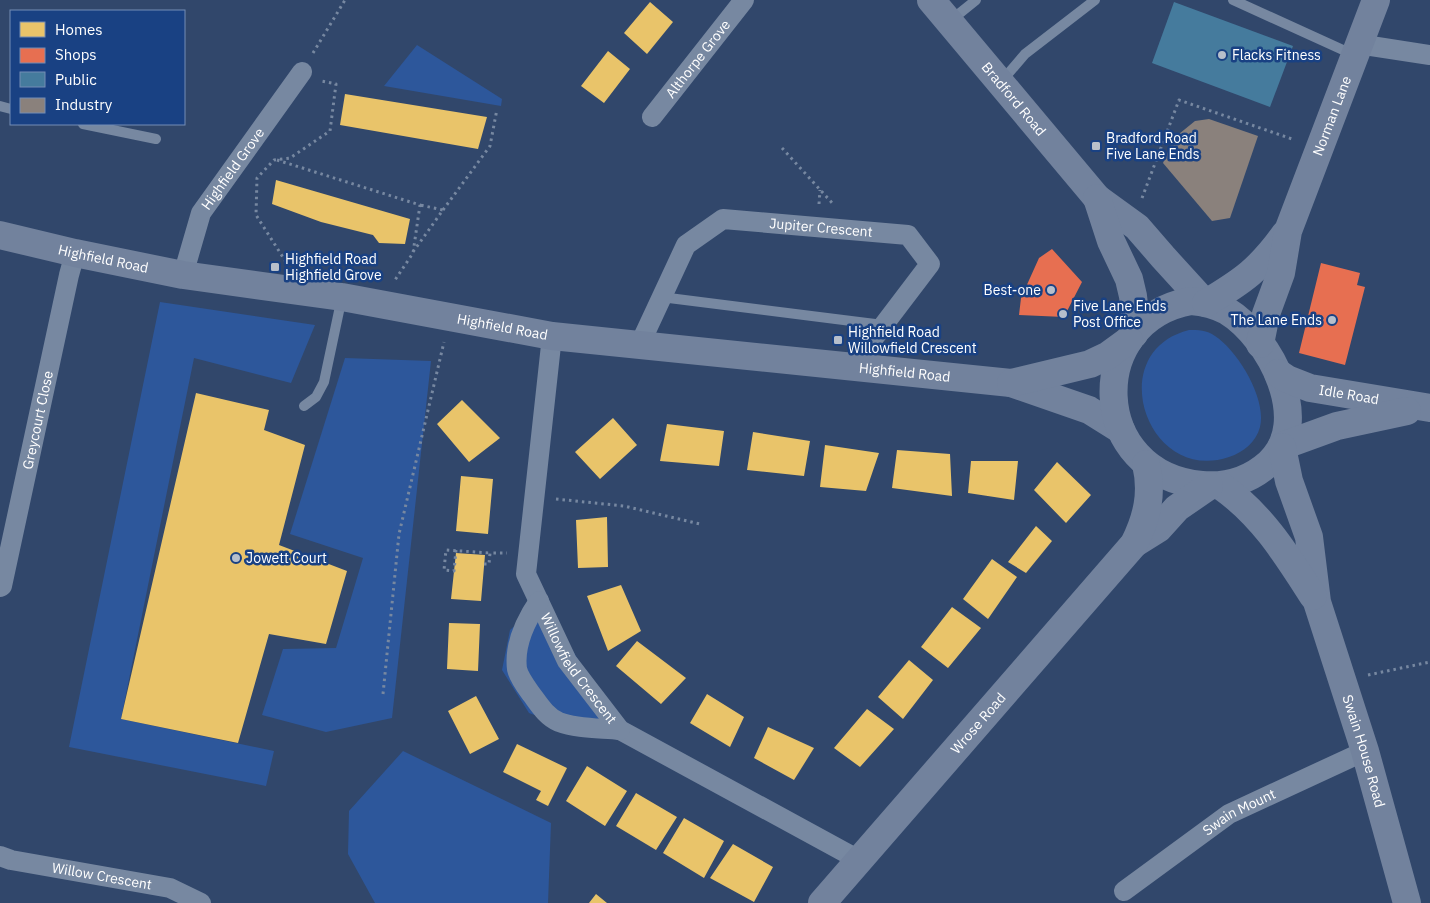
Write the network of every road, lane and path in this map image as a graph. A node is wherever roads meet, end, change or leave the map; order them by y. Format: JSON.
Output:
{"nodes":[{"id":1,"x":345,"y":0,"type":"edge"},
{"id":2,"x":744,"y":0,"type":"edge"},
{"id":3,"x":931,"y":0,"type":"edge"},
{"id":4,"x":976,"y":0,"type":"edge"},
{"id":5,"x":1095,"y":0,"type":"edge"},
{"id":6,"x":1233,"y":0,"type":"edge"},
{"id":7,"x":1376,"y":0,"type":"edge"},
{"id":8,"x":949,"y":21,"type":"junction"},
{"id":9,"x":1356,"y":49,"type":"junction"},
{"id":10,"x":1430,"y":55,"type":"edge"},
{"id":11,"x":302,"y":72,"type":"junction"},
{"id":12,"x":1001,"y":82,"type":"junction"},
{"id":13,"x":497,"y":109,"type":"dead end"},
{"id":14,"x":652,"y":117,"type":"dead end"},
{"id":15,"x":88,"y":125,"type":"edge"},
{"id":16,"x":156,"y":139,"type":"dead end"},
{"id":17,"x":782,"y":148,"type":"dead end"},
{"id":18,"x":1318,"y":148,"type":"junction"},
{"id":19,"x":274,"y":160,"type":"junction"},
{"id":20,"x":1097,"y":198,"type":"junction"},
{"id":21,"x":1142,"y":198,"type":"dead end"},
{"id":22,"x":420,"y":204,"type":"junction"},
{"id":23,"x":836,"y":208,"type":"dead end"},
{"id":24,"x":443,"y":210,"type":"junction"},
{"id":25,"x":1288,"y":231,"type":"junction"},
{"id":26,"x":0,"y":235,"type":"edge"},
{"id":27,"x":75,"y":252,"type":"junction"},
{"id":28,"x":413,"y":252,"type":"junction"},
{"id":29,"x":287,"y":264,"type":"dead end"},
{"id":30,"x":183,"y":275,"type":"junction"},
{"id":31,"x":392,"y":284,"type":"dead end"},
{"id":32,"x":342,"y":297,"type":"junction"},
{"id":33,"x":662,"y":297,"type":"junction"},
{"id":34,"x":1205,"y":302,"type":"junction"},
{"id":35,"x":450,"y":317,"type":"junction"},
{"id":36,"x":883,"y":325,"type":"junction"},
{"id":37,"x":552,"y":336,"type":"junction"},
{"id":38,"x":1131,"y":337,"type":"junction"},
{"id":39,"x":1260,"y":344,"type":"junction"},
{"id":40,"x":639,"y":346,"type":"junction"},
{"id":41,"x":851,"y":368,"type":"junction"},
{"id":42,"x":1278,"y":373,"type":"junction"},
{"id":43,"x":1011,"y":383,"type":"junction"},
{"id":44,"x":304,"y":406,"type":"dead end"},
{"id":45,"x":1427,"y":408,"type":"edge"},
{"id":46,"x":1121,"y":430,"type":"junction"},
{"id":47,"x":1282,"y":447,"type":"junction"},
{"id":48,"x":1146,"y":464,"type":"junction"},
{"id":49,"x":1215,"y":486,"type":"junction"},
{"id":50,"x":534,"y":497,"type":"junction"},
{"id":51,"x":700,"y":524,"type":"dead end"},
{"id":52,"x":1134,"y":544,"type":"junction"},
{"id":53,"x":456,"y":550,"type":"junction"},
{"id":54,"x":490,"y":553,"type":"junction"},
{"id":55,"x":513,"y":553,"type":"dead end"},
{"id":56,"x":484,"y":564,"type":"dead end"},
{"id":57,"x":0,"y":587,"type":"edge"},
{"id":58,"x":539,"y":601,"type":"junction"},
{"id":59,"x":1317,"y":602,"type":"junction"},
{"id":60,"x":1430,"y":662,"type":"edge"},
{"id":61,"x":1343,"y":680,"type":"junction"},
{"id":62,"x":383,"y":694,"type":"dead end"},
{"id":63,"x":620,"y":730,"type":"junction"},
{"id":64,"x":1365,"y":751,"type":"junction"},
{"id":65,"x":0,"y":856,"type":"edge"},
{"id":66,"x":859,"y":860,"type":"junction"},
{"id":67,"x":1124,"y":892,"type":"dead end"},
{"id":68,"x":201,"y":903,"type":"edge"},
{"id":69,"x":822,"y":903,"type":"edge"},
{"id":70,"x":1407,"y":903,"type":"edge"}],
"edges":[{"from":1,"to":11,"type":"path"},
{"from":2,"to":14,"type":"street","name":"Althorpe Grove"},
{"from":3,"to":8,"type":"street","name":"Bradford Road"},
{"from":4,"to":8,"type":"lane"},
{"from":5,"to":12,"type":"lane"},
{"from":6,"to":9,"type":"lane"},
{"from":7,"to":9,"type":"street","name":"Norman Lane"},
{"from":8,"to":12,"type":"street","name":"Bradford Road"},
{"from":9,"to":10,"type":"street"},
{"from":9,"to":18,"type":"street","name":"Norman Lane"},
{"from":11,"to":19,"type":"path"},
{"from":11,"to":30,"type":"street","name":"Highfield Grove"},
{"from":12,"to":20,"type":"street","name":"Bradford Road"},
{"from":13,"to":24,"type":"path"},
{"from":15,"to":16,"type":"lane"},
{"from":17,"to":23,"type":"path"},
{"from":18,"to":21,"type":"path"},
{"from":18,"to":25,"type":"street","name":"Norman Lane"},
{"from":19,"to":22,"type":"path"},
{"from":19,"to":29,"type":"path"},
{"from":20,"to":34,"type":"street","name":"Bradford Road"},
{"from":20,"to":38,"type":"street","name":"Bradford Road"},
{"from":22,"to":24,"type":"path"},
{"from":22,"to":28,"type":"path"},
{"from":24,"to":28,"type":"path"},
{"from":25,"to":34,"type":"street","name":"Norman Lane"},
{"from":25,"to":39,"type":"street","name":"Norman Lane"},
{"from":26,"to":27,"type":"street","name":"Highfield Road"},
{"from":27,"to":30,"type":"street","name":"Highfield Road"},
{"from":27,"to":57,"type":"street","name":"Greycourt Close"},
{"from":28,"to":31,"type":"path"},
{"from":30,"to":32,"type":"street","name":"Highfield Road"},
{"from":32,"to":35,"type":"street","name":"Highfield Road"},
{"from":32,"to":44,"type":"lane"},
{"from":33,"to":36,"type":"lane"},
{"from":33,"to":36,"type":"street","name":"Jupiter Crescent"},
{"from":33,"to":40,"type":"street","name":"Jupiter Crescent"},
{"from":34,"to":38,"type":"street"},
{"from":34,"to":39,"type":"street"},
{"from":35,"to":37,"type":"street","name":"Highfield Road"},
{"from":35,"to":62,"type":"path"},
{"from":36,"to":41,"type":"street","name":"Jupiter Crescent"},
{"from":37,"to":40,"type":"street","name":"Highfield Road"},
{"from":37,"to":50,"type":"street","name":"Willowfield Crescent"},
{"from":38,"to":43,"type":"street","name":"Highfield Road"},
{"from":38,"to":46,"type":"street"},
{"from":39,"to":42,"type":"street"},
{"from":40,"to":41,"type":"street","name":"Highfield Road"},
{"from":41,"to":43,"type":"street","name":"Highfield Road"},
{"from":42,"to":45,"type":"street","name":"Idle Road"},
{"from":42,"to":47,"type":"street"},
{"from":43,"to":46,"type":"street","name":"Highfield Road"},
{"from":45,"to":47,"type":"street","name":"Idle Road"},
{"from":46,"to":48,"type":"street"},
{"from":47,"to":49,"type":"street"},
{"from":47,"to":59,"type":"street","name":"Swain House Road"},
{"from":48,"to":49,"type":"street"},
{"from":48,"to":52,"type":"street","name":"Wrose Road"},
{"from":49,"to":52,"type":"street","name":"Wrose Road"},
{"from":49,"to":59,"type":"street","name":"Swain House Road"},
{"from":50,"to":51,"type":"path"},
{"from":50,"to":58,"type":"street","name":"Willowfield Crescent"},
{"from":52,"to":66,"type":"street","name":"Wrose Road"},
{"from":53,"to":53,"type":"path"},
{"from":53,"to":54,"type":"path"},
{"from":54,"to":55,"type":"path"},
{"from":54,"to":56,"type":"path"},
{"from":58,"to":63,"type":"street","name":"Willowfield Crescent"},
{"from":58,"to":63,"type":"street"},
{"from":59,"to":61,"type":"street","name":"Swain House Road"},
{"from":60,"to":61,"type":"path"},
{"from":61,"to":64,"type":"street","name":"Swain House Road"},
{"from":63,"to":66,"type":"street","name":"Willowfield Crescent"},
{"from":64,"to":67,"type":"street","name":"Swain Mount"},
{"from":64,"to":70,"type":"street","name":"Swain House Road"},
{"from":65,"to":68,"type":"street","name":"Willow Crescent"},
{"from":66,"to":69,"type":"street","name":"Wrose Road"}]}
